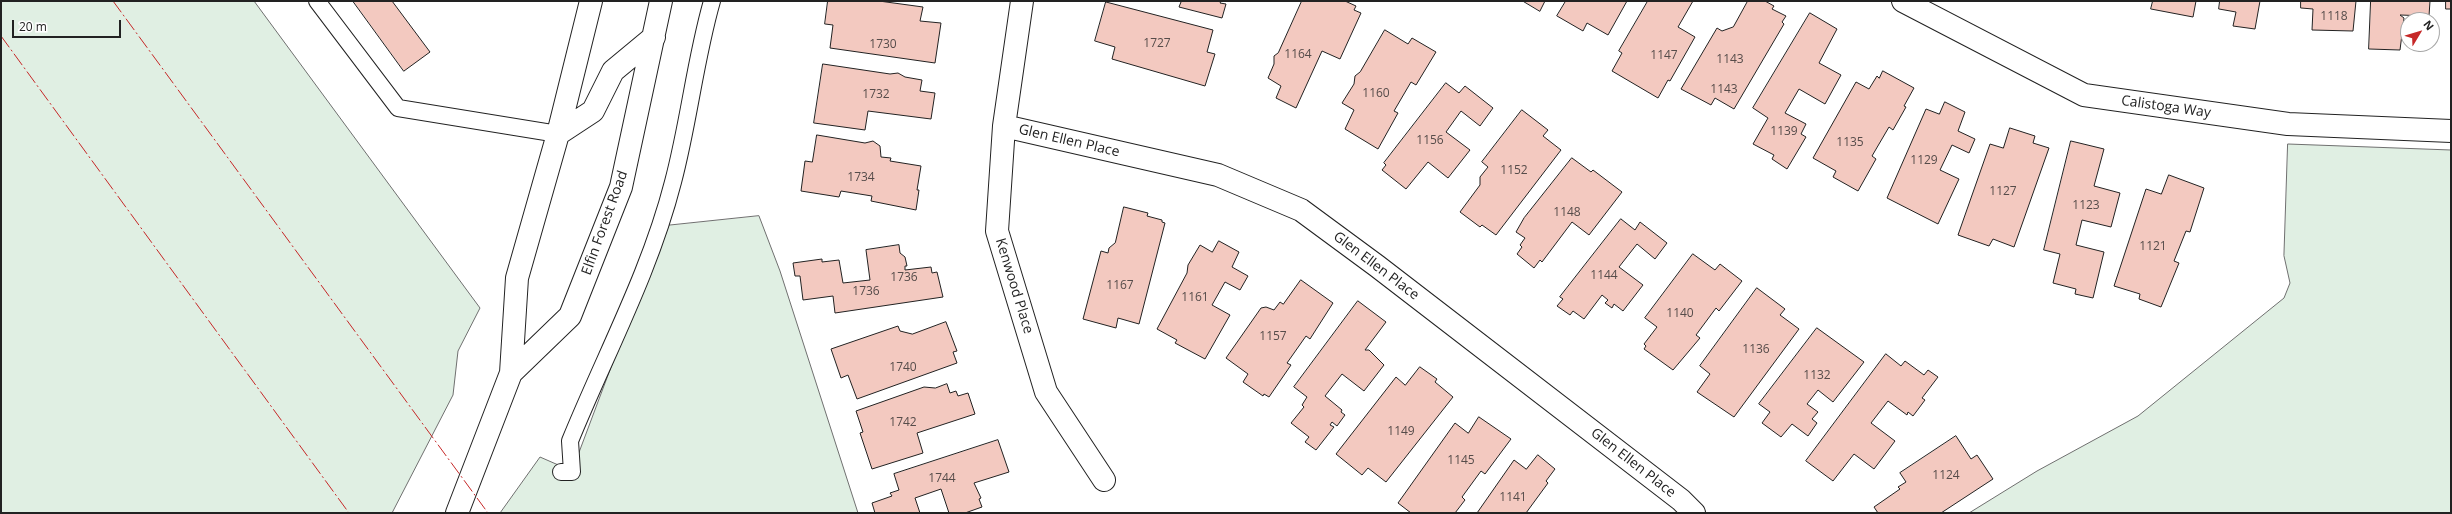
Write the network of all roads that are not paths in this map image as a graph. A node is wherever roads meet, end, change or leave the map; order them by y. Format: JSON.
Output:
{"nodes":[{"id":1,"x":317,"y":1,"type":"edge"},
{"id":2,"x":591,"y":1,"type":"edge"},
{"id":3,"x":661,"y":1,"type":"edge"},
{"id":4,"x":712,"y":1,"type":"edge"},
{"id":5,"x":1022,"y":1,"type":"edge"},
{"id":6,"x":1903,"y":1,"type":"edge"},
{"id":7,"x":654,"y":37,"type":"junction"},
{"id":8,"x":1004,"y":126,"type":"junction"},
{"id":9,"x":2451,"y":131,"type":"edge"},
{"id":10,"x":558,"y":134,"type":"junction"},
{"id":11,"x":511,"y":373,"type":"junction"},
{"id":12,"x":561,"y":472,"type":"dead end"},
{"id":13,"x":1104,"y":480,"type":"dead end"},
{"id":14,"x":457,"y":513,"type":"edge"},
{"id":15,"x":1694,"y":513,"type":"edge"}],
"edges":[{"from":1,"to":10,"type":"lane"},
{"from":2,"to":10,"type":"street","name":"Elfin Forest Road"},
{"from":3,"to":7,"type":"street","name":"Elfin Forest Road"},
{"from":4,"to":12,"type":"lane"},
{"from":5,"to":8,"type":"street","name":"Kenwood Place"},
{"from":6,"to":9,"type":"street","name":"Calistoga Way"},
{"from":7,"to":10,"type":"street"},
{"from":7,"to":11,"type":"street","name":"Elfin Forest Road"},
{"from":8,"to":13,"type":"street","name":"Kenwood Place"},
{"from":8,"to":15,"type":"street","name":"Glen Ellen Place"},
{"from":10,"to":11,"type":"street","name":"Elfin Forest Road"},
{"from":11,"to":14,"type":"street","name":"Elfin Forest Road"}]}
